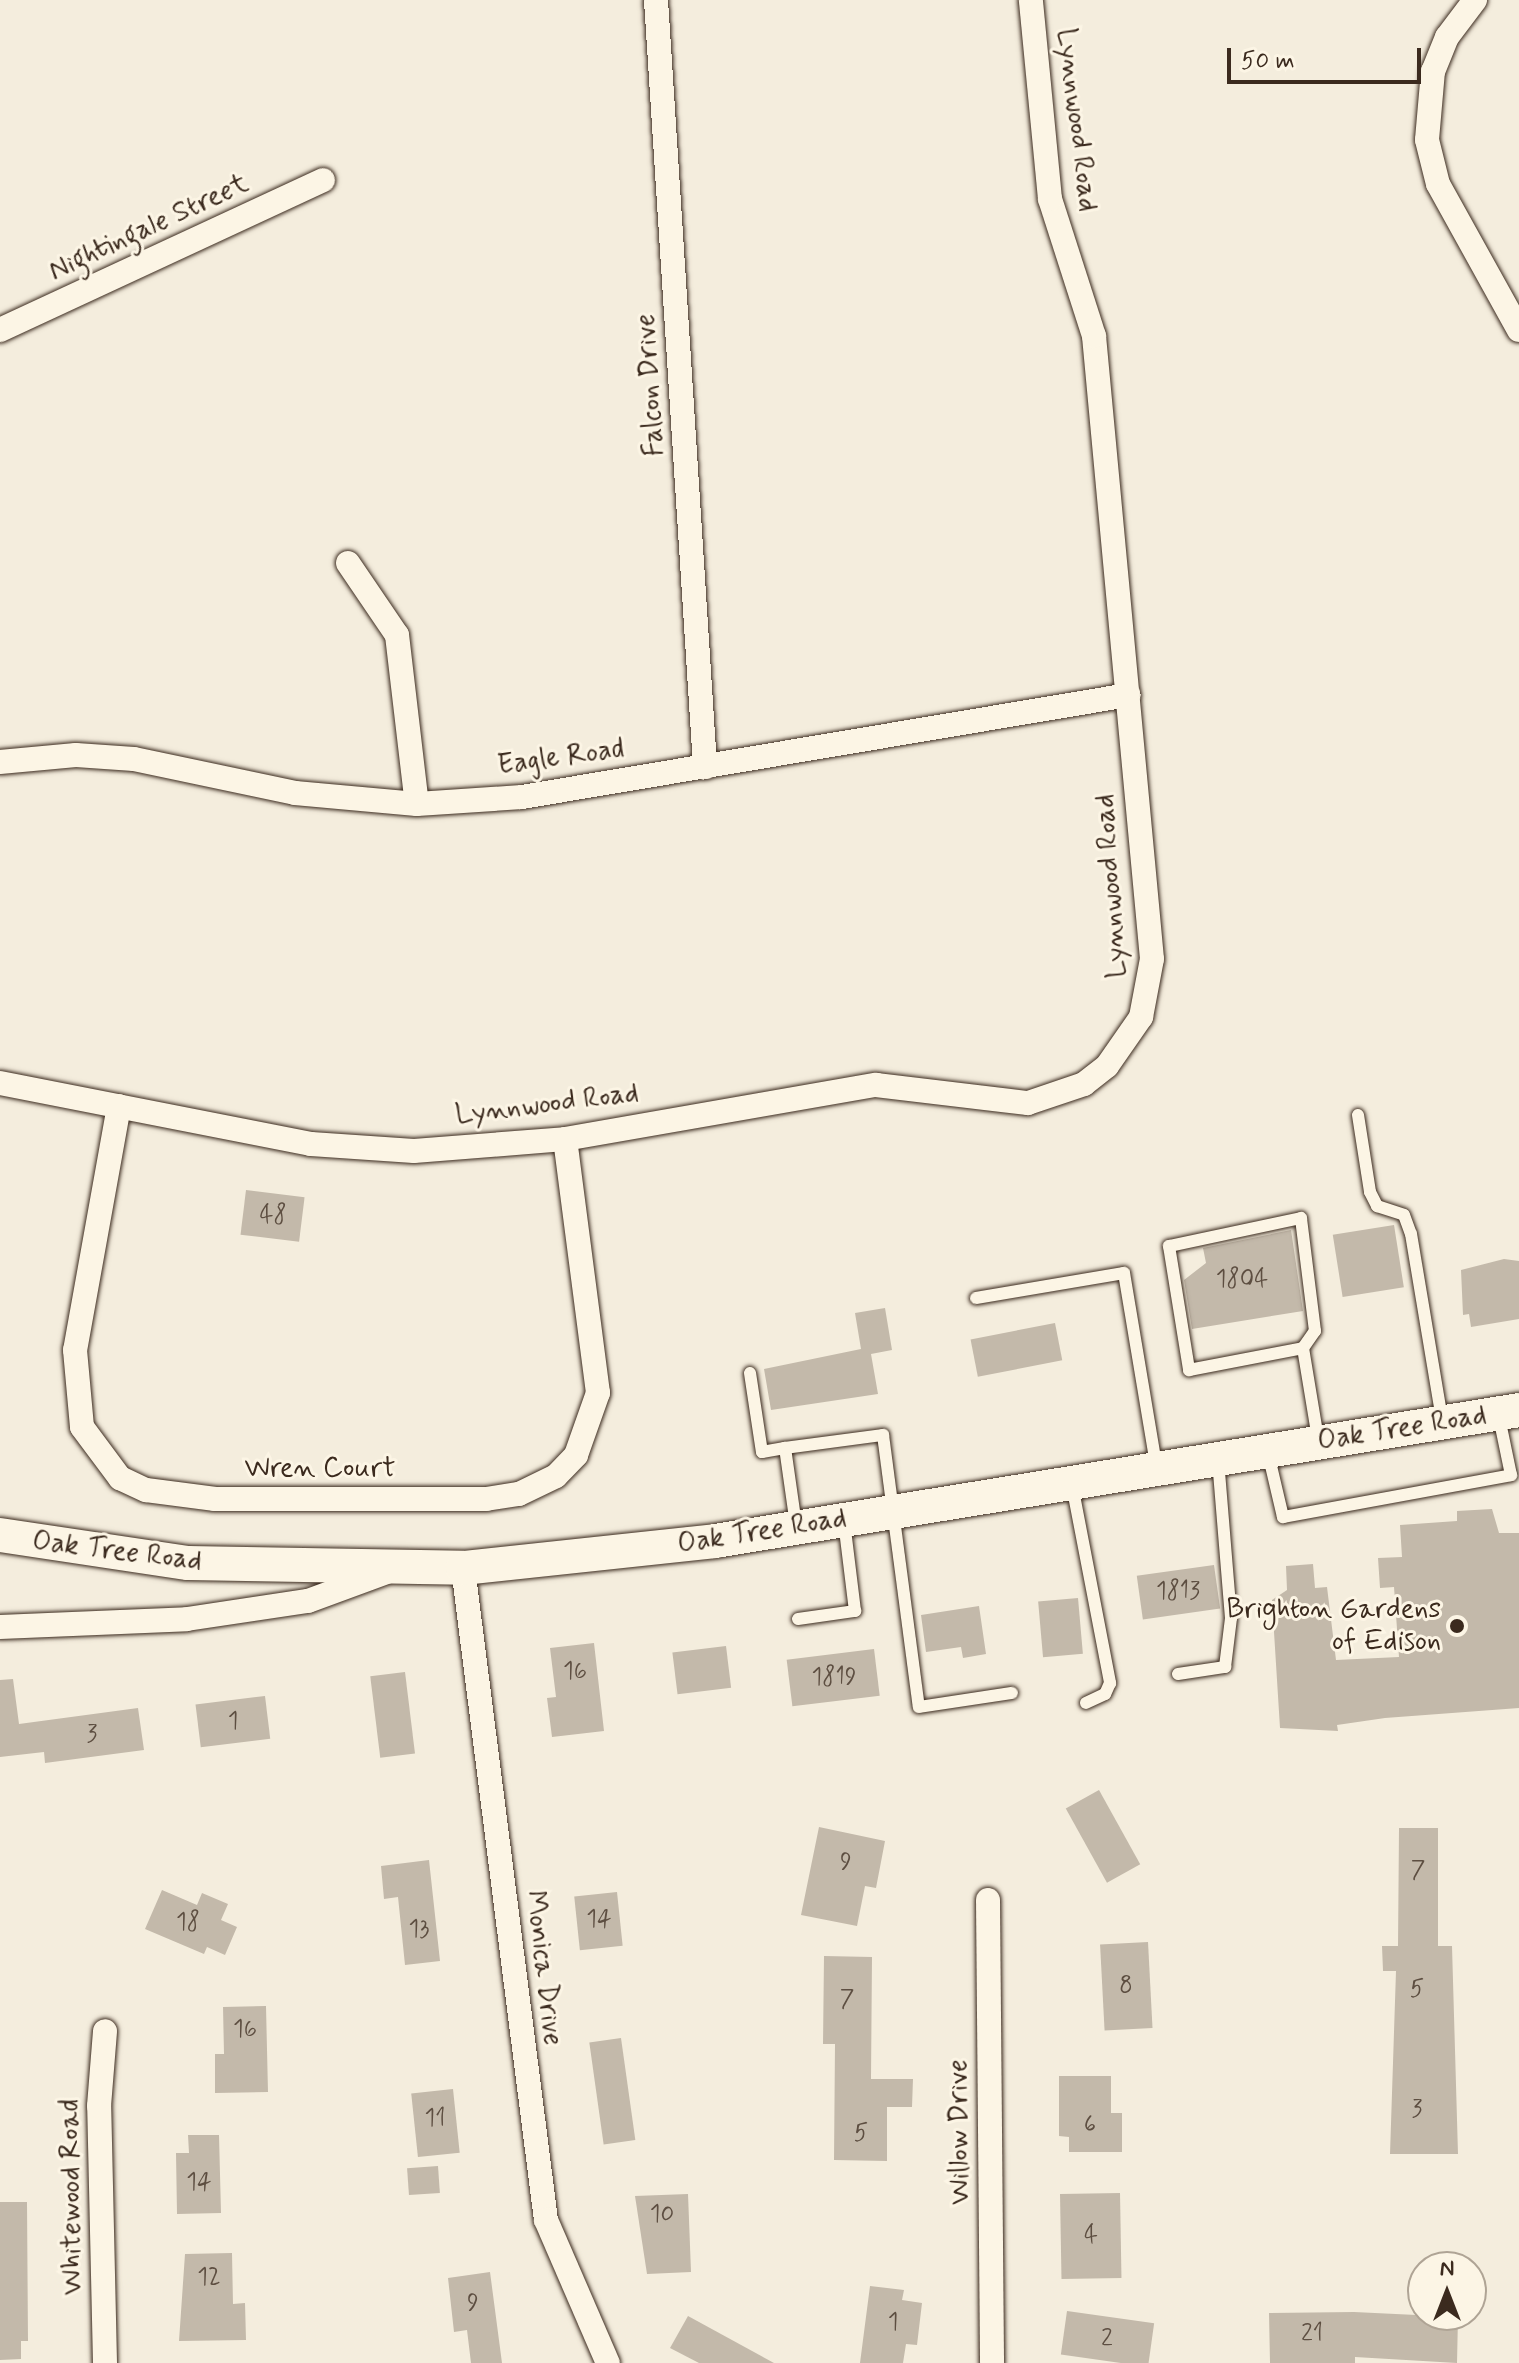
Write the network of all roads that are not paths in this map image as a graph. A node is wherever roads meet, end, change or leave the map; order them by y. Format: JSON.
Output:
{"nodes":[{"id":1,"x":656,"y":0,"type":"edge"},
{"id":2,"x":1031,"y":0,"type":"edge"},
{"id":3,"x":1475,"y":0,"type":"edge"},
{"id":4,"x":323,"y":180,"type":"dead end"},
{"id":5,"x":1,"y":328,"type":"edge"},
{"id":6,"x":1519,"y":330,"type":"edge"},
{"id":7,"x":348,"y":563,"type":"dead end"},
{"id":8,"x":1128,"y":695,"type":"junction"},
{"id":9,"x":0,"y":762,"type":"edge"},
{"id":10,"x":705,"y":767,"type":"junction"},
{"id":11,"x":417,"y":804,"type":"junction"},
{"id":12,"x":0,"y":1083,"type":"edge"},
{"id":13,"x":119,"y":1106,"type":"junction"},
{"id":14,"x":1358,"y":1115,"type":"dead end"},
{"id":15,"x":565,"y":1139,"type":"junction"},
{"id":16,"x":976,"y":1298,"type":"dead end"},
{"id":17,"x":1303,"y":1348,"type":"junction"},
{"id":18,"x":750,"y":1373,"type":"dead end"},
{"id":19,"x":1508,"y":1411,"type":"edge"},
{"id":20,"x":1442,"y":1422,"type":"junction"},
{"id":21,"x":1319,"y":1442,"type":"junction"},
{"id":22,"x":785,"y":1448,"type":"junction"},
{"id":23,"x":1267,"y":1450,"type":"junction"},
{"id":24,"x":1218,"y":1458,"type":"junction"},
{"id":25,"x":1156,"y":1468,"type":"junction"},
{"id":26,"x":1515,"y":1476,"type":"edge"},
{"id":27,"x":1071,"y":1482,"type":"junction"},
{"id":28,"x":894,"y":1510,"type":"junction"},
{"id":29,"x":844,"y":1519,"type":"junction"},
{"id":30,"x":796,"y":1527,"type":"junction"},
{"id":31,"x":0,"y":1535,"type":"edge"},
{"id":32,"x":463,"y":1568,"type":"junction"},
{"id":33,"x":394,"y":1569,"type":"junction"},
{"id":34,"x":798,"y":1619,"type":"dead end"},
{"id":35,"x":0,"y":1627,"type":"edge"},
{"id":36,"x":1178,"y":1674,"type":"dead end"},
{"id":37,"x":1012,"y":1693,"type":"dead end"},
{"id":38,"x":1086,"y":1703,"type":"dead end"},
{"id":39,"x":988,"y":1900,"type":"dead end"},
{"id":40,"x":105,"y":2031,"type":"dead end"},
{"id":41,"x":105,"y":2363,"type":"edge"},
{"id":42,"x":608,"y":2363,"type":"edge"},
{"id":43,"x":992,"y":2363,"type":"edge"}],
"edges":[{"from":1,"to":10,"type":"street","name":"Falcon Drive"},
{"from":2,"to":8,"type":"street","name":"Lynnwood Road"},
{"from":3,"to":6,"type":"street"},
{"from":4,"to":5,"type":"street","name":"Nightingale Street"},
{"from":7,"to":11,"type":"street"},
{"from":8,"to":10,"type":"street","name":"Eagle Road"},
{"from":8,"to":15,"type":"street","name":"Lynnwood Road"},
{"from":9,"to":11,"type":"street","name":"Eagle Road"},
{"from":10,"to":11,"type":"street","name":"Eagle Road"},
{"from":12,"to":13,"type":"street","name":"Lynnwood Road"},
{"from":13,"to":15,"type":"street","name":"Lynnwood Road"},
{"from":13,"to":15,"type":"street","name":"Wren Court"},
{"from":14,"to":20,"type":"lane"},
{"from":16,"to":25,"type":"lane"},
{"from":17,"to":17,"type":"lane"},
{"from":17,"to":21,"type":"lane"},
{"from":18,"to":22,"type":"lane"},
{"from":19,"to":20,"type":"main road","name":"Oak Tree Road"},
{"from":19,"to":26,"type":"lane"},
{"from":20,"to":21,"type":"main road","name":"Oak Tree Road"},
{"from":21,"to":23,"type":"main road","name":"Oak Tree Road"},
{"from":22,"to":28,"type":"lane"},
{"from":22,"to":30,"type":"lane"},
{"from":23,"to":24,"type":"main road","name":"Oak Tree Road"},
{"from":23,"to":26,"type":"lane"},
{"from":24,"to":25,"type":"main road","name":"Oak Tree Road"},
{"from":24,"to":36,"type":"lane"},
{"from":25,"to":27,"type":"main road","name":"Oak Tree Road"},
{"from":27,"to":28,"type":"main road","name":"Oak Tree Road"},
{"from":27,"to":38,"type":"lane"},
{"from":28,"to":29,"type":"main road","name":"Oak Tree Road"},
{"from":28,"to":37,"type":"lane"},
{"from":29,"to":30,"type":"main road","name":"Oak Tree Road"},
{"from":29,"to":34,"type":"lane"},
{"from":30,"to":32,"type":"main road","name":"Oak Tree Road"},
{"from":31,"to":33,"type":"main road","name":"Oak Tree Road"},
{"from":32,"to":33,"type":"main road","name":"Oak Tree Road"},
{"from":32,"to":42,"type":"street","name":"Monica Drive"},
{"from":33,"to":35,"type":"street"},
{"from":39,"to":43,"type":"street","name":"Willow Drive"},
{"from":40,"to":41,"type":"street","name":"Whitewood Road"}]}
